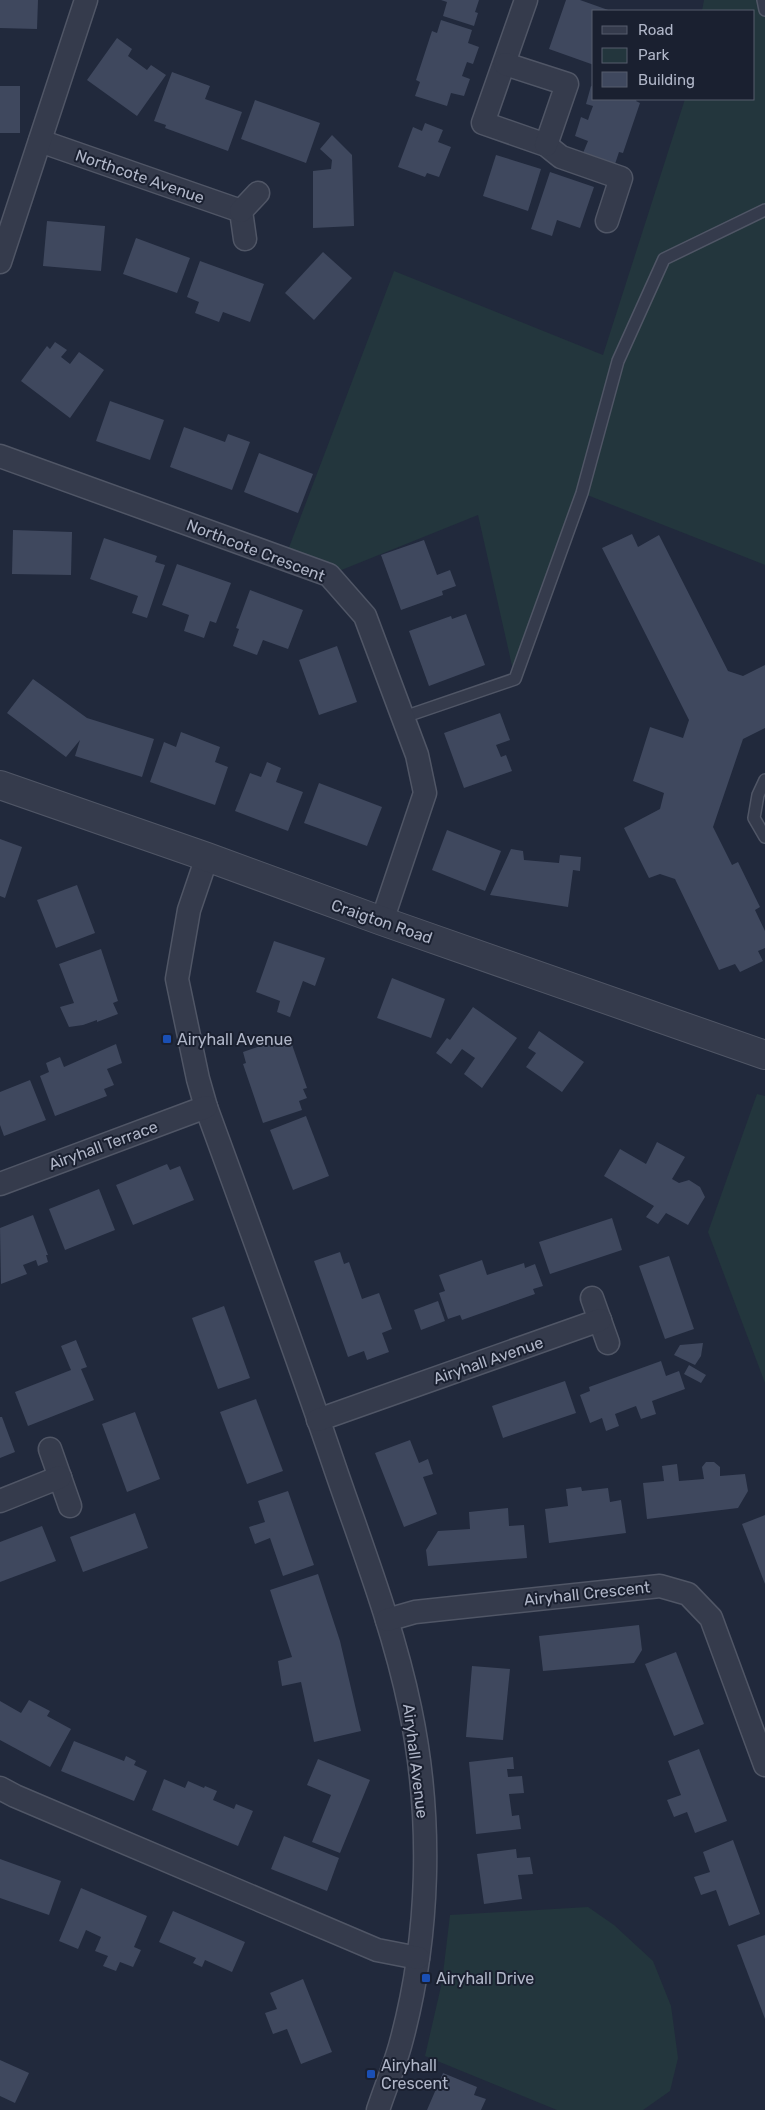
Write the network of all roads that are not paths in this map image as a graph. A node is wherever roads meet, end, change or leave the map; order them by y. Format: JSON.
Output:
{"nodes":[{"id":1,"x":86,"y":0,"type":"edge"},
{"id":2,"x":526,"y":0,"type":"edge"},
{"id":3,"x":763,"y":0,"type":"edge"},
{"id":4,"x":765,"y":10,"type":"edge"},
{"id":5,"x":505,"y":64,"type":"junction"},
{"id":6,"x":40,"y":141,"type":"junction"},
{"id":7,"x":546,"y":145,"type":"junction"},
{"id":8,"x":258,"y":193,"type":"dead end"},
{"id":9,"x":765,"y":210,"type":"edge"},
{"id":10,"x":241,"y":212,"type":"junction"},
{"id":11,"x":607,"y":221,"type":"dead end"},
{"id":12,"x":245,"y":240,"type":"dead end"},
{"id":13,"x":0,"y":262,"type":"edge"},
{"id":14,"x":0,"y":456,"type":"edge"},
{"id":15,"x":401,"y":718,"type":"junction"},
{"id":16,"x":765,"y":780,"type":"edge"},
{"id":17,"x":0,"y":785,"type":"edge"},
{"id":18,"x":765,"y":837,"type":"edge"},
{"id":19,"x":207,"y":857,"type":"junction"},
{"id":20,"x":382,"y":921,"type":"junction"},
{"id":21,"x":765,"y":1055,"type":"edge"},
{"id":22,"x":206,"y":1107,"type":"junction"},
{"id":23,"x":0,"y":1184,"type":"edge"},
{"id":24,"x":592,"y":1298,"type":"dead end"},
{"id":25,"x":600,"y":1320,"type":"junction"},
{"id":26,"x":608,"y":1343,"type":"dead end"},
{"id":27,"x":318,"y":1420,"type":"junction"},
{"id":28,"x":50,"y":1449,"type":"dead end"},
{"id":29,"x":60,"y":1477,"type":"junction"},
{"id":30,"x":0,"y":1501,"type":"edge"},
{"id":31,"x":70,"y":1506,"type":"dead end"},
{"id":32,"x":387,"y":1620,"type":"junction"},
{"id":33,"x":765,"y":1764,"type":"edge"},
{"id":34,"x":0,"y":1788,"type":"edge"},
{"id":35,"x":418,"y":1958,"type":"junction"},
{"id":36,"x":378,"y":2110,"type":"edge"}],
"edges":[{"from":1,"to":6,"type":"street"},
{"from":2,"to":5,"type":"street"},
{"from":3,"to":4,"type":"lane"},
{"from":5,"to":7,"type":"street"},
{"from":5,"to":7,"type":"street"},
{"from":6,"to":10,"type":"street","name":"Northcote Avenue"},
{"from":6,"to":13,"type":"street"},
{"from":7,"to":11,"type":"street"},
{"from":8,"to":10,"type":"street"},
{"from":9,"to":15,"type":"lane"},
{"from":10,"to":12,"type":"street"},
{"from":14,"to":15,"type":"street","name":"Northcote Crescent"},
{"from":15,"to":20,"type":"street","name":"Northcote Crescent"},
{"from":16,"to":18,"type":"lane"},
{"from":17,"to":19,"type":"street","name":"Craigton Road"},
{"from":19,"to":20,"type":"street","name":"Craigton Road"},
{"from":19,"to":22,"type":"street","name":"Airyhall Avenue"},
{"from":20,"to":21,"type":"street","name":"Craigton Road"},
{"from":22,"to":23,"type":"street","name":"Airyhall Terrace"},
{"from":22,"to":27,"type":"street","name":"Airyhall Avenue"},
{"from":24,"to":25,"type":"street"},
{"from":25,"to":26,"type":"street"},
{"from":25,"to":27,"type":"street","name":"Airyhall Avenue"},
{"from":27,"to":32,"type":"street","name":"Airyhall Avenue"},
{"from":28,"to":29,"type":"street"},
{"from":29,"to":30,"type":"street"},
{"from":29,"to":31,"type":"street"},
{"from":32,"to":33,"type":"street","name":"Airyhall Crescent"},
{"from":32,"to":35,"type":"street","name":"Airyhall Avenue"},
{"from":34,"to":35,"type":"street"},
{"from":35,"to":36,"type":"street","name":"Airyhall Avenue"}]}
